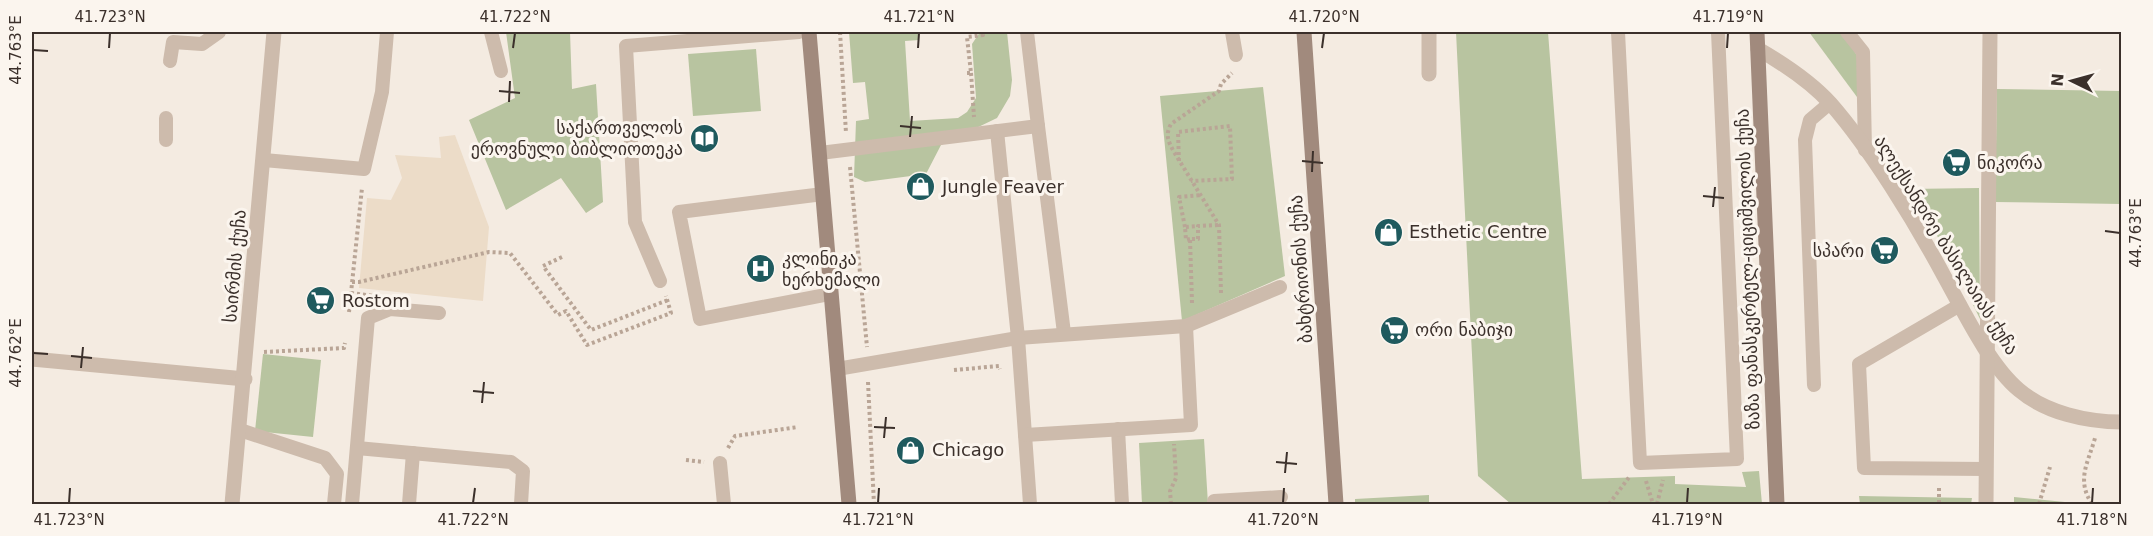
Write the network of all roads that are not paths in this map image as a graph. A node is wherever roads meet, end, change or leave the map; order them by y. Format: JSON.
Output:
{"nodes":[{"id":1,"x":219,"y":32,"type":"edge"},
{"id":2,"x":274,"y":32,"type":"edge"},
{"id":3,"x":387,"y":32,"type":"edge"},
{"id":4,"x":491,"y":32,"type":"edge"},
{"id":5,"x":624,"y":32,"type":"edge"},
{"id":6,"x":800,"y":32,"type":"edge"},
{"id":7,"x":808,"y":32,"type":"edge"},
{"id":8,"x":1027,"y":32,"type":"edge"},
{"id":9,"x":1232,"y":32,"type":"edge"},
{"id":10,"x":1304,"y":32,"type":"edge"},
{"id":11,"x":1429,"y":32,"type":"edge"},
{"id":12,"x":1618,"y":32,"type":"edge"},
{"id":13,"x":1718,"y":32,"type":"edge"},
{"id":14,"x":1757,"y":32,"type":"edge"},
{"id":15,"x":1847,"y":32,"type":"edge"},
{"id":16,"x":1990,"y":32,"type":"edge"},
{"id":17,"x":626,"y":46,"type":"junction"},
{"id":18,"x":1758,"y":49,"type":"junction"},
{"id":19,"x":1236,"y":55,"type":"road end"},
{"id":20,"x":170,"y":61,"type":"dead end"},
{"id":21,"x":501,"y":71,"type":"dead end"},
{"id":22,"x":1429,"y":74,"type":"dead end"},
{"id":23,"x":1830,"y":103,"type":"junction"},
{"id":24,"x":166,"y":118,"type":"dead end"},
{"id":25,"x":1038,"y":126,"type":"junction"},
{"id":26,"x":997,"y":131,"type":"junction"},
{"id":27,"x":166,"y":140,"type":"dead end"},
{"id":28,"x":1865,"y":150,"type":"junction"},
{"id":29,"x":820,"y":153,"type":"junction"},
{"id":30,"x":264,"y":160,"type":"junction"},
{"id":31,"x":823,"y":194,"type":"junction"},
{"id":32,"x":660,"y":281,"type":"dead end"},
{"id":33,"x":1281,"y":287,"type":"dead end"},
{"id":34,"x":830,"y":294,"type":"junction"},
{"id":35,"x":1960,"y":305,"type":"junction"},
{"id":36,"x":439,"y":313,"type":"dead end"},
{"id":37,"x":1190,"y":325,"type":"junction"},
{"id":38,"x":1064,"y":333,"type":"junction"},
{"id":39,"x":1018,"y":338,"type":"junction"},
{"id":40,"x":1987,"y":351,"type":"junction"},
{"id":41,"x":32,"y":359,"type":"edge"},
{"id":42,"x":837,"y":369,"type":"junction"},
{"id":43,"x":245,"y":379,"type":"junction"},
{"id":44,"x":1814,"y":385,"type":"dead end"},
{"id":45,"x":2121,"y":422,"type":"edge"},
{"id":46,"x":1118,"y":429,"type":"junction"},
{"id":47,"x":240,"y":430,"type":"junction"},
{"id":48,"x":1025,"y":435,"type":"junction"},
{"id":49,"x":357,"y":448,"type":"junction"},
{"id":50,"x":413,"y":453,"type":"junction"},
{"id":51,"x":720,"y":464,"type":"road end"},
{"id":52,"x":1986,"y":469,"type":"junction"},
{"id":53,"x":1281,"y":497,"type":"dead end"},
{"id":54,"x":232,"y":504,"type":"edge"},
{"id":55,"x":334,"y":504,"type":"edge"},
{"id":56,"x":352,"y":504,"type":"edge"},
{"id":57,"x":409,"y":504,"type":"edge"},
{"id":58,"x":521,"y":504,"type":"edge"},
{"id":59,"x":724,"y":504,"type":"edge"},
{"id":60,"x":849,"y":504,"type":"edge"},
{"id":61,"x":1030,"y":504,"type":"edge"},
{"id":62,"x":1122,"y":504,"type":"edge"},
{"id":63,"x":1214,"y":504,"type":"edge"},
{"id":64,"x":1336,"y":504,"type":"edge"},
{"id":65,"x":1777,"y":504,"type":"edge"},
{"id":66,"x":1986,"y":504,"type":"edge"}],
"edges":[{"from":1,"to":20,"type":"lane"},
{"from":2,"to":30,"type":"street","name":"საირმის ქუჩა"},
{"from":3,"to":30,"type":"lane"},
{"from":4,"to":21,"type":"lane"},
{"from":5,"to":17,"type":"lane"},
{"from":6,"to":17,"type":"lane"},
{"from":7,"to":29,"type":"street"},
{"from":8,"to":25,"type":"lane"},
{"from":9,"to":19,"type":"lane"},
{"from":10,"to":64,"type":"street","name":"ბახტრიონის ქუჩა"},
{"from":11,"to":22,"type":"street"},
{"from":12,"to":13,"type":"lane"},
{"from":14,"to":18,"type":"street","name":"ზაზა ფანასკერტელ-ციციშვილის ქუჩა"},
{"from":15,"to":28,"type":"lane"},
{"from":16,"to":40,"type":"street"},
{"from":17,"to":32,"type":"lane"},
{"from":18,"to":23,"type":"street","name":"ალექსანდრე ბასილაიას ქუჩა"},
{"from":18,"to":65,"type":"street","name":"ზაზა ფანასკერტელ-ციციშვილის ქუჩა"},
{"from":23,"to":28,"type":"street","name":"ალექსანდრე ბასილაიას ქუჩა"},
{"from":23,"to":44,"type":"lane"},
{"from":24,"to":27,"type":"lane"},
{"from":25,"to":26,"type":"lane"},
{"from":25,"to":38,"type":"lane"},
{"from":26,"to":29,"type":"lane"},
{"from":26,"to":39,"type":"lane"},
{"from":28,"to":35,"type":"street","name":"ალექსანდრე ბასილაიას ქუჩა"},
{"from":29,"to":31,"type":"street"},
{"from":30,"to":43,"type":"street","name":"საირმის ქუჩა"},
{"from":31,"to":34,"type":"street"},
{"from":31,"to":34,"type":"lane"},
{"from":33,"to":37,"type":"lane"},
{"from":34,"to":42,"type":"street"},
{"from":35,"to":40,"type":"street","name":"ალექსანდრე ბასილაიას ქუჩა"},
{"from":35,"to":52,"type":"lane"},
{"from":36,"to":49,"type":"lane"},
{"from":37,"to":38,"type":"lane"},
{"from":37,"to":46,"type":"lane"},
{"from":38,"to":39,"type":"lane"},
{"from":39,"to":42,"type":"lane"},
{"from":39,"to":48,"type":"lane"},
{"from":40,"to":45,"type":"street","name":"ალექსანდრე ბასილაიას ქუჩა"},
{"from":40,"to":52,"type":"street"},
{"from":41,"to":43,"type":"street"},
{"from":42,"to":60,"type":"street"},
{"from":43,"to":47,"type":"street","name":"საირმის ქუჩა"},
{"from":46,"to":48,"type":"lane"},
{"from":46,"to":62,"type":"lane"},
{"from":47,"to":54,"type":"street","name":"საირმის ქუჩა"},
{"from":47,"to":55,"type":"lane"},
{"from":48,"to":61,"type":"lane"},
{"from":49,"to":50,"type":"lane"},
{"from":49,"to":56,"type":"lane"},
{"from":50,"to":57,"type":"lane"},
{"from":50,"to":58,"type":"lane"},
{"from":51,"to":59,"type":"lane"},
{"from":52,"to":66,"type":"street"},
{"from":53,"to":63,"type":"lane"}]}
